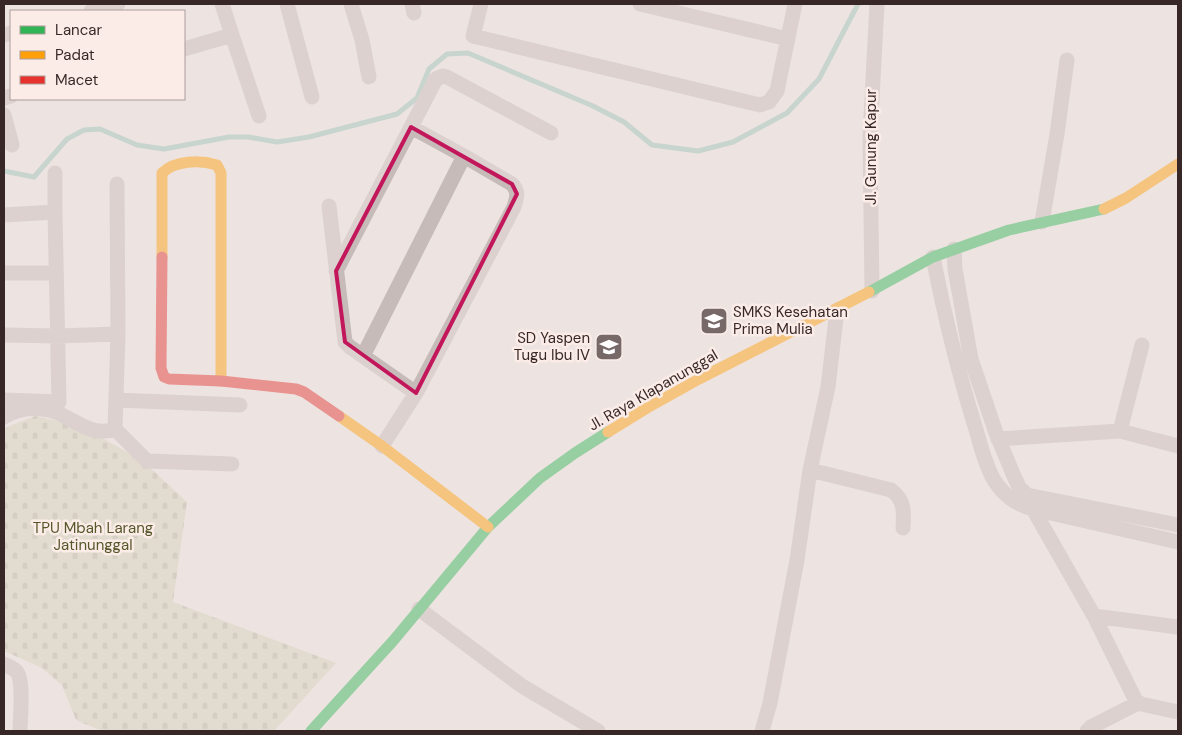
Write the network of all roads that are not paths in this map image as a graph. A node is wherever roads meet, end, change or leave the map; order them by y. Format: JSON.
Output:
{"nodes":[{"id":1,"x":118,"y":4,"type":"edge"},
{"id":2,"x":222,"y":4,"type":"edge"},
{"id":3,"x":286,"y":4,"type":"edge"},
{"id":4,"x":351,"y":4,"type":"edge"},
{"id":5,"x":481,"y":4,"type":"edge"},
{"id":6,"x":640,"y":4,"type":"edge"},
{"id":7,"x":795,"y":4,"type":"edge"},
{"id":8,"x":876,"y":4,"type":"edge"},
{"id":9,"x":95,"y":10,"type":"edge"},
{"id":10,"x":232,"y":35,"type":"junction"},
{"id":11,"x":788,"y":39,"type":"junction"},
{"id":12,"x":185,"y":49,"type":"edge"},
{"id":13,"x":1068,"y":60,"type":"dead end"},
{"id":14,"x":369,"y":77,"type":"dead end"},
{"id":15,"x":312,"y":97,"type":"dead end"},
{"id":16,"x":4,"y":115,"type":"edge"},
{"id":17,"x":259,"y":116,"type":"dead end"},
{"id":18,"x":411,"y":127,"type":"junction"},
{"id":19,"x":551,"y":133,"type":"dead end"},
{"id":20,"x":12,"y":145,"type":"dead end"},
{"id":21,"x":464,"y":156,"type":"junction"},
{"id":22,"x":1178,"y":164,"type":"edge"},
{"id":23,"x":55,"y":173,"type":"dead end"},
{"id":24,"x":117,"y":184,"type":"dead end"},
{"id":25,"x":329,"y":206,"type":"dead end"},
{"id":26,"x":55,"y":212,"type":"junction"},
{"id":27,"x":4,"y":215,"type":"edge"},
{"id":28,"x":1042,"y":222,"type":"junction"},
{"id":29,"x":954,"y":250,"type":"junction"},
{"id":30,"x":932,"y":257,"type":"junction"},
{"id":31,"x":336,"y":270,"type":"junction"},
{"id":32,"x":4,"y":273,"type":"edge"},
{"id":33,"x":56,"y":273,"type":"junction"},
{"id":34,"x":872,"y":291,"type":"junction"},
{"id":35,"x":837,"y":310,"type":"junction"},
{"id":36,"x":118,"y":334,"type":"junction"},
{"id":37,"x":4,"y":335,"type":"edge"},
{"id":38,"x":57,"y":336,"type":"junction"},
{"id":39,"x":1142,"y":345,"type":"dead end"},
{"id":40,"x":363,"y":356,"type":"junction"},
{"id":41,"x":221,"y":381,"type":"junction"},
{"id":42,"x":416,"y":393,"type":"junction"},
{"id":43,"x":4,"y":400,"type":"edge"},
{"id":44,"x":117,"y":400,"type":"junction"},
{"id":45,"x":240,"y":405,"type":"dead end"},
{"id":46,"x":58,"y":408,"type":"junction"},
{"id":47,"x":4,"y":417,"type":"edge"},
{"id":48,"x":115,"y":429,"type":"junction"},
{"id":49,"x":1120,"y":431,"type":"junction"},
{"id":50,"x":998,"y":439,"type":"junction"},
{"id":51,"x":382,"y":446,"type":"junction"},
{"id":52,"x":1178,"y":446,"type":"edge"},
{"id":53,"x":232,"y":464,"type":"dead end"},
{"id":54,"x":810,"y":470,"type":"junction"},
{"id":55,"x":1030,"y":502,"type":"junction"},
{"id":56,"x":1178,"y":525,"type":"edge"},
{"id":57,"x":488,"y":527,"type":"junction"},
{"id":58,"x":903,"y":528,"type":"dead end"},
{"id":59,"x":1178,"y":542,"type":"edge"},
{"id":60,"x":419,"y":609,"type":"junction"},
{"id":61,"x":1094,"y":616,"type":"junction"},
{"id":62,"x":1178,"y":627,"type":"edge"},
{"id":63,"x":4,"y":664,"type":"edge"},
{"id":64,"x":1138,"y":703,"type":"junction"},
{"id":65,"x":1178,"y":712,"type":"edge"},
{"id":66,"x":20,"y":731,"type":"edge"},
{"id":67,"x":310,"y":731,"type":"edge"},
{"id":68,"x":598,"y":731,"type":"edge"},
{"id":69,"x":762,"y":731,"type":"edge"},
{"id":70,"x":1087,"y":731,"type":"edge"}],
"edges":[{"from":1,"to":9,"type":"street"},
{"from":2,"to":10,"type":"street"},
{"from":3,"to":15,"type":"street"},
{"from":4,"to":14,"type":"street"},
{"from":5,"to":11,"type":"street"},
{"from":6,"to":11,"type":"street"},
{"from":7,"to":11,"type":"street"},
{"from":8,"to":34,"type":"street","name":"Jl. Gunung Kapur"},
{"from":10,"to":12,"type":"street"},
{"from":10,"to":17,"type":"street"},
{"from":13,"to":28,"type":"street"},
{"from":16,"to":20,"type":"street"},
{"from":18,"to":19,"type":"street"},
{"from":18,"to":21,"type":"street"},
{"from":18,"to":31,"type":"street"},
{"from":21,"to":40,"type":"street"},
{"from":21,"to":42,"type":"street"},
{"from":22,"to":28,"type":"street","name":"Jl. Raya Klapanunggal"},
{"from":23,"to":26,"type":"street"},
{"from":24,"to":36,"type":"street"},
{"from":25,"to":31,"type":"street"},
{"from":26,"to":27,"type":"street"},
{"from":26,"to":33,"type":"street"},
{"from":28,"to":29,"type":"street","name":"Jl. Raya Klapanunggal"},
{"from":29,"to":30,"type":"street","name":"Jl. Raya Klapanunggal"},
{"from":29,"to":50,"type":"street"},
{"from":30,"to":34,"type":"street","name":"Jl. Raya Klapanunggal"},
{"from":30,"to":55,"type":"street"},
{"from":31,"to":40,"type":"street"},
{"from":32,"to":33,"type":"street"},
{"from":33,"to":38,"type":"street"},
{"from":34,"to":35,"type":"street","name":"Jl. Raya Klapanunggal"},
{"from":35,"to":54,"type":"street"},
{"from":35,"to":57,"type":"street","name":"Jl. Raya Klapanunggal"},
{"from":36,"to":38,"type":"street"},
{"from":36,"to":44,"type":"street"},
{"from":37,"to":38,"type":"street"},
{"from":38,"to":46,"type":"street"},
{"from":39,"to":49,"type":"street"},
{"from":40,"to":42,"type":"street"},
{"from":41,"to":41,"type":"street"},
{"from":41,"to":51,"type":"street"},
{"from":42,"to":51,"type":"street"},
{"from":43,"to":46,"type":"street"},
{"from":44,"to":45,"type":"street"},
{"from":44,"to":48,"type":"street"},
{"from":46,"to":47,"type":"street"},
{"from":46,"to":48,"type":"street"},
{"from":48,"to":53,"type":"street"},
{"from":49,"to":50,"type":"street"},
{"from":49,"to":52,"type":"street"},
{"from":50,"to":55,"type":"street"},
{"from":51,"to":57,"type":"street"},
{"from":54,"to":58,"type":"street"},
{"from":54,"to":69,"type":"street"},
{"from":55,"to":56,"type":"street"},
{"from":55,"to":59,"type":"street"},
{"from":55,"to":61,"type":"street"},
{"from":57,"to":60,"type":"street","name":"Jl. Raya Klapanunggal"},
{"from":60,"to":67,"type":"street","name":"Jl. Raya Klapanunggal"},
{"from":60,"to":68,"type":"street"},
{"from":61,"to":62,"type":"street"},
{"from":61,"to":64,"type":"street"},
{"from":63,"to":66,"type":"street"},
{"from":64,"to":65,"type":"street"},
{"from":64,"to":70,"type":"street"}]}
